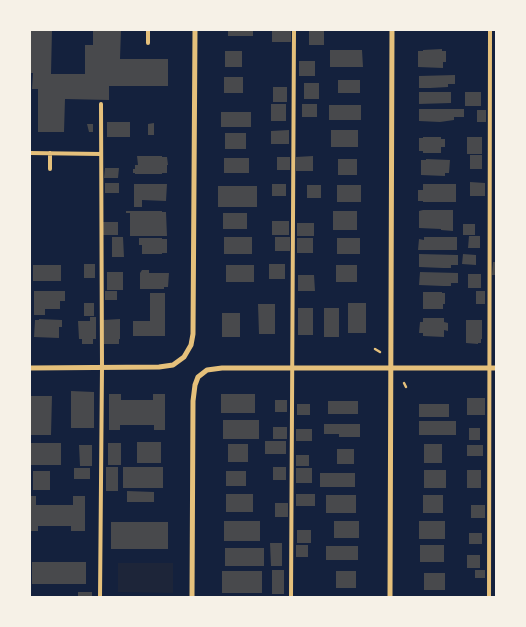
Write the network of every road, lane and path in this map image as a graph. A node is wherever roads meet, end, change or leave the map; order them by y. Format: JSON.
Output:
{"nodes":[{"id":1,"x":148,"y":30,"type":"edge"},
{"id":2,"x":195,"y":30,"type":"edge"},
{"id":3,"x":294,"y":30,"type":"edge"},
{"id":4,"x":392,"y":30,"type":"edge"},
{"id":5,"x":490,"y":30,"type":"edge"},
{"id":6,"x":148,"y":43,"type":"dead end"},
{"id":7,"x":101,"y":104,"type":"dead end"},
{"id":8,"x":30,"y":153,"type":"edge"},
{"id":9,"x":50,"y":153,"type":"junction"},
{"id":10,"x":101,"y":154,"type":"junction"},
{"id":11,"x":50,"y":169,"type":"dead end"},
{"id":12,"x":375,"y":350,"type":"dead end"},
{"id":13,"x":380,"y":352,"type":"dead end"},
{"id":14,"x":30,"y":368,"type":"edge"},
{"id":15,"x":102,"y":368,"type":"junction"},
{"id":16,"x":292,"y":368,"type":"junction"},
{"id":17,"x":391,"y":368,"type":"junction"},
{"id":18,"x":489,"y":368,"type":"junction"},
{"id":19,"x":496,"y":368,"type":"edge"},
{"id":20,"x":404,"y":383,"type":"dead end"},
{"id":21,"x":406,"y":387,"type":"dead end"},
{"id":22,"x":100,"y":597,"type":"edge"},
{"id":23,"x":192,"y":597,"type":"edge"},
{"id":24,"x":291,"y":597,"type":"edge"},
{"id":25,"x":390,"y":597,"type":"edge"},
{"id":26,"x":489,"y":597,"type":"edge"}],
"edges":[{"from":1,"to":6,"type":"lane"},
{"from":2,"to":15,"type":"street"},
{"from":3,"to":16,"type":"lane"},
{"from":4,"to":17,"type":"street"},
{"from":5,"to":18,"type":"lane"},
{"from":7,"to":10,"type":"lane"},
{"from":8,"to":9,"type":"lane"},
{"from":9,"to":10,"type":"lane"},
{"from":9,"to":11,"type":"lane"},
{"from":10,"to":15,"type":"lane"},
{"from":12,"to":13,"type":"path"},
{"from":14,"to":15,"type":"street"},
{"from":15,"to":22,"type":"lane"},
{"from":16,"to":17,"type":"street"},
{"from":16,"to":23,"type":"street"},
{"from":16,"to":24,"type":"lane"},
{"from":17,"to":18,"type":"street"},
{"from":17,"to":25,"type":"street"},
{"from":18,"to":19,"type":"street"},
{"from":18,"to":26,"type":"lane"},
{"from":20,"to":21,"type":"path"}]}
